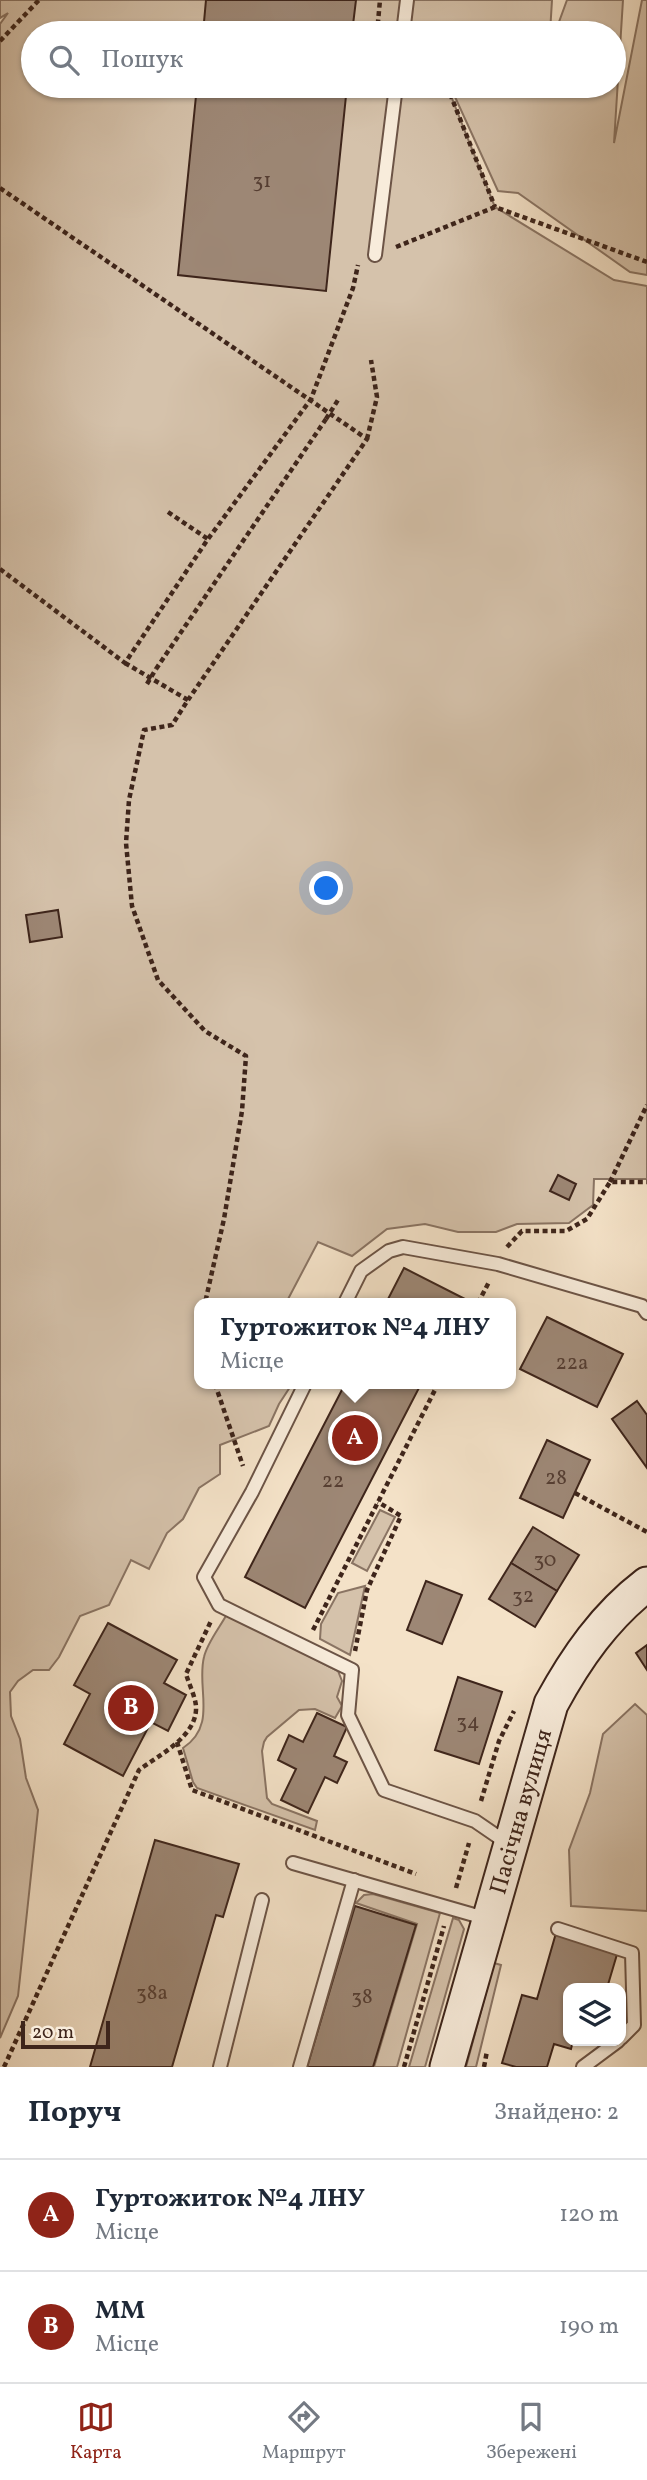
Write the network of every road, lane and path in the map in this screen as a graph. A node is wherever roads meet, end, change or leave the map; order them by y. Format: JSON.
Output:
{"nodes":[{"id":1,"x":39,"y":0,"type":"edge"},
{"id":2,"x":380,"y":0,"type":"edge"},
{"id":3,"x":407,"y":0,"type":"edge"},
{"id":4,"x":378,"y":21,"type":"edge"},
{"id":5,"x":404,"y":21,"type":"edge"},
{"id":6,"x":0,"y":41,"type":"edge"},
{"id":7,"x":395,"y":98,"type":"edge"},
{"id":8,"x":452,"y":98,"type":"edge"},
{"id":9,"x":0,"y":188,"type":"edge"},
{"id":10,"x":495,"y":207,"type":"junction"},
{"id":11,"x":375,"y":255,"type":"joint"},
{"id":12,"x":647,"y":262,"type":"edge"},
{"id":13,"x":371,"y":360,"type":"dead end"},
{"id":14,"x":311,"y":400,"type":"junction"},
{"id":15,"x":338,"y":400,"type":"dead end"},
{"id":16,"x":367,"y":439,"type":"junction"},
{"id":17,"x":168,"y":512,"type":"dead end"},
{"id":18,"x":208,"y":539,"type":"junction"},
{"id":19,"x":0,"y":569,"type":"edge"},
{"id":20,"x":125,"y":663,"type":"junction"},
{"id":21,"x":147,"y":684,"type":"dead end"},
{"id":22,"x":188,"y":700,"type":"junction"},
{"id":23,"x":647,"y":1105,"type":"edge"},
{"id":24,"x":610,"y":1182,"type":"junction"},
{"id":25,"x":647,"y":1182,"type":"edge"},
{"id":26,"x":498,"y":1264,"type":"junction"},
{"id":27,"x":206,"y":1298,"type":"edge"},
{"id":28,"x":348,"y":1298,"type":"edge"},
{"id":29,"x":647,"y":1313,"type":"edge"},
{"id":30,"x":217,"y":1389,"type":"edge"},
{"id":31,"x":304,"y":1389,"type":"edge"},
{"id":32,"x":435,"y":1389,"type":"edge"},
{"id":33,"x":252,"y":1492,"type":"junction"},
{"id":34,"x":575,"y":1493,"type":"dead end"},
{"id":35,"x":378,"y":1502,"type":"junction"},
{"id":36,"x":647,"y":1532,"type":"edge"},
{"id":37,"x":647,"y":1584,"type":"edge"},
{"id":38,"x":219,"y":1605,"type":"junction"},
{"id":39,"x":305,"y":1647,"type":"junction"},
{"id":40,"x":352,"y":1670,"type":"junction"},
{"id":41,"x":177,"y":1742,"type":"junction"},
{"id":42,"x":510,"y":1845,"type":"junction"},
{"id":43,"x":293,"y":1863,"type":"dead end"},
{"id":44,"x":419,"y":1875,"type":"dead end"},
{"id":45,"x":354,"y":1880,"type":"junction"},
{"id":46,"x":444,"y":1884,"type":"dead end"},
{"id":47,"x":456,"y":1889,"type":"dead end"},
{"id":48,"x":262,"y":1900,"type":"dead end"},
{"id":49,"x":489,"y":1919,"type":"junction"},
{"id":50,"x":558,"y":1929,"type":"dead end"},
{"id":51,"x":626,"y":2033,"type":"edge"},
{"id":52,"x":611,"y":2046,"type":"edge"},
{"id":53,"x":4,"y":2067,"type":"edge"},
{"id":54,"x":220,"y":2067,"type":"edge"},
{"id":55,"x":300,"y":2067,"type":"edge"},
{"id":56,"x":447,"y":2067,"type":"edge"},
{"id":57,"x":583,"y":2067,"type":"edge"}],
"edges":[{"from":1,"to":6,"type":"path"},
{"from":2,"to":4,"type":"path"},
{"from":3,"to":5,"type":"lane"},
{"from":7,"to":11,"type":"lane"},
{"from":8,"to":10,"type":"path"},
{"from":9,"to":14,"type":"path"},
{"from":10,"to":11,"type":"path"},
{"from":10,"to":12,"type":"path"},
{"from":13,"to":16,"type":"path"},
{"from":14,"to":16,"type":"path"},
{"from":14,"to":18,"type":"path"},
{"from":15,"to":21,"type":"path","bridge":true},
{"from":16,"to":22,"type":"path"},
{"from":17,"to":18,"type":"path"},
{"from":18,"to":20,"type":"path"},
{"from":19,"to":20,"type":"path"},
{"from":20,"to":22,"type":"path"},
{"from":22,"to":27,"type":"path"},
{"from":23,"to":24,"type":"path"},
{"from":24,"to":25,"type":"path"},
{"from":24,"to":26,"type":"path"},
{"from":26,"to":28,"type":"lane"},
{"from":26,"to":29,"type":"lane"},
{"from":30,"to":33,"type":"path"},
{"from":31,"to":33,"type":"lane"},
{"from":32,"to":35,"type":"path"},
{"from":33,"to":38,"type":"lane"},
{"from":34,"to":36,"type":"path"},
{"from":35,"to":39,"type":"path"},
{"from":35,"to":40,"type":"path"},
{"from":37,"to":42,"type":"main road","name":"Пасічна вулиця"},
{"from":38,"to":39,"type":"lane"},
{"from":38,"to":41,"type":"path"},
{"from":39,"to":40,"type":"lane"},
{"from":40,"to":42,"type":"lane"},
{"from":41,"to":44,"type":"path"},
{"from":41,"to":53,"type":"path"},
{"from":42,"to":49,"type":"main road","name":"Пасічна вулиця"},
{"from":43,"to":45,"type":"lane"},
{"from":45,"to":49,"type":"lane"},
{"from":45,"to":55,"type":"lane"},
{"from":46,"to":47,"type":"path"},
{"from":48,"to":54,"type":"lane"},
{"from":49,"to":56,"type":"main road","name":"Пасічна вулиця"},
{"from":50,"to":51,"type":"lane"},
{"from":52,"to":57,"type":"lane"}]}
